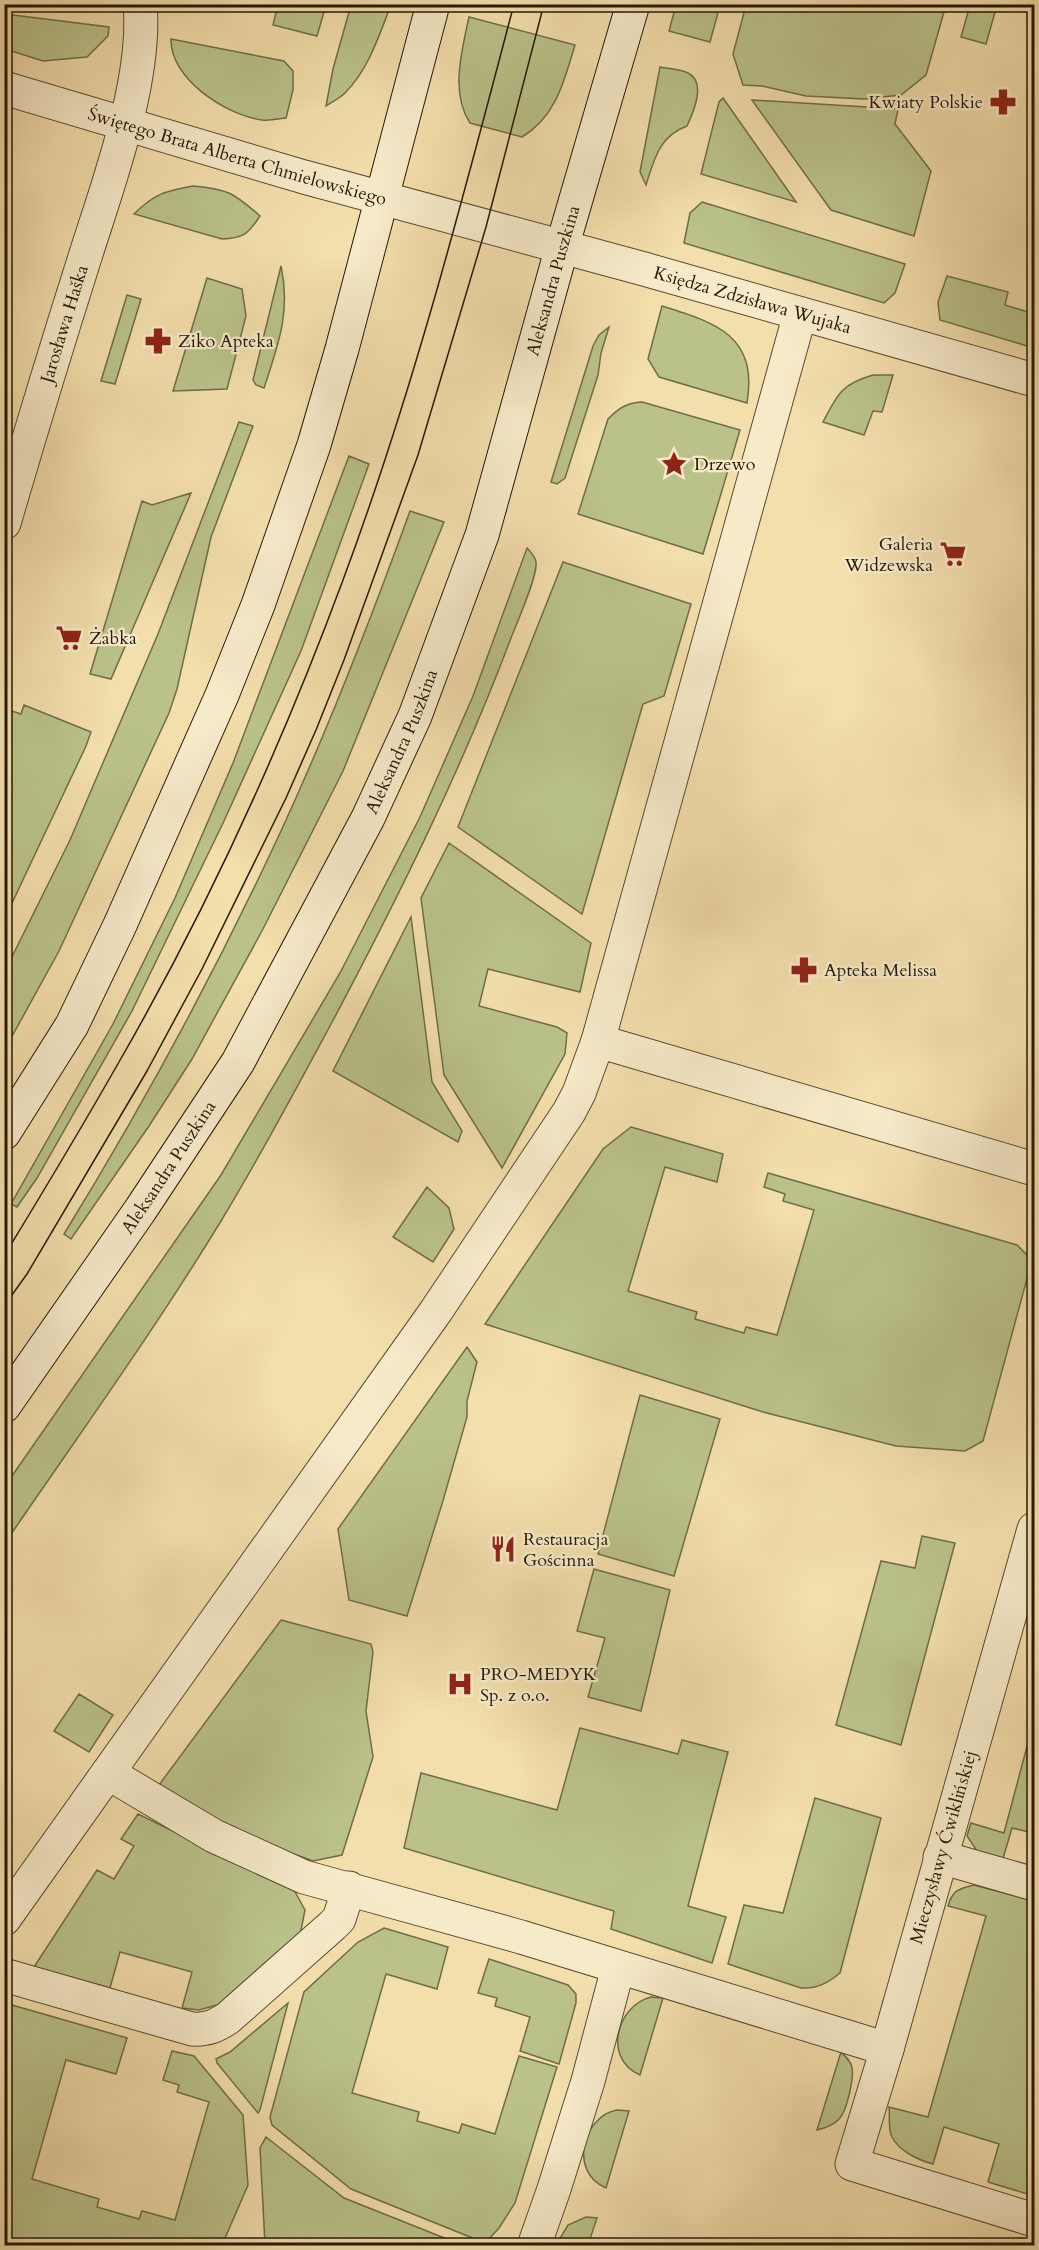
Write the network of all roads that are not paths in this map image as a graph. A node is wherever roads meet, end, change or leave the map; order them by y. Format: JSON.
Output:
{"nodes":[{"id":1,"x":140,"y":4,"type":"edge"},
{"id":2,"x":433,"y":4,"type":"edge"},
{"id":3,"x":633,"y":4,"type":"edge"},
{"id":4,"x":4,"y":88,"type":"edge"},
{"id":5,"x":126,"y":123,"type":"junction"},
{"id":6,"x":381,"y":199,"type":"junction"},
{"id":7,"x":472,"y":223,"type":"joint"},
{"id":8,"x":562,"y":247,"type":"junction"},
{"id":9,"x":800,"y":314,"type":"junction"},
{"id":10,"x":1035,"y":380,"type":"edge"},
{"id":11,"x":4,"y":523,"type":"edge"},
{"id":12,"x":598,"y":1041,"type":"junction"},
{"id":13,"x":4,"y":1133,"type":"edge"},
{"id":14,"x":1035,"y":1169,"type":"edge"},
{"id":15,"x":4,"y":1406,"type":"edge"},
{"id":16,"x":1035,"y":1529,"type":"edge"},
{"id":17,"x":108,"y":1773,"type":"junction"},
{"id":18,"x":940,"y":1857,"type":"junction"},
{"id":19,"x":1035,"y":1884,"type":"edge"},
{"id":20,"x":349,"y":1888,"type":"junction"},
{"id":21,"x":4,"y":1918,"type":"edge"},
{"id":22,"x":618,"y":1968,"type":"junction"},
{"id":23,"x":4,"y":1975,"type":"edge"},
{"id":24,"x":887,"y":2049,"type":"junction"},
{"id":25,"x":1035,"y":2220,"type":"edge"},
{"id":26,"x":534,"y":2246,"type":"edge"}],
"edges":[{"from":1,"to":5,"type":"street","name":"Jarosława Haška"},
{"from":2,"to":6,"type":"street"},
{"from":3,"to":8,"type":"street","name":"Aleksandra Puszkina"},
{"from":4,"to":5,"type":"street","name":"Świętego Brata Alberta Chmielowskiego"},
{"from":5,"to":6,"type":"street","name":"Świętego Brata Alberta Chmielowskiego"},
{"from":5,"to":11,"type":"street","name":"Jarosława Haška"},
{"from":6,"to":7,"type":"street","name":"Świętego Brata Alberta Chmielowskiego"},
{"from":6,"to":13,"type":"street"},
{"from":7,"to":8,"type":"street","name":"Księdza Zdzisława Wujaka"},
{"from":8,"to":9,"type":"street","name":"Księdza Zdzisława Wujaka"},
{"from":8,"to":15,"type":"street","name":"Aleksandra Puszkina"},
{"from":9,"to":10,"type":"street","name":"Księdza Zdzisława Wujaka"},
{"from":9,"to":12,"type":"street"},
{"from":12,"to":14,"type":"street"},
{"from":12,"to":17,"type":"street"},
{"from":16,"to":18,"type":"street","name":"Mieczysławy Ćwiklińskiej"},
{"from":17,"to":20,"type":"street"},
{"from":17,"to":21,"type":"street"},
{"from":18,"to":19,"type":"street"},
{"from":18,"to":24,"type":"street","name":"Mieczysławy Ćwiklińskiej"},
{"from":20,"to":22,"type":"street"},
{"from":20,"to":23,"type":"street"},
{"from":22,"to":24,"type":"street"},
{"from":22,"to":26,"type":"street"},
{"from":24,"to":25,"type":"street","name":"Mieczysławy Ćwiklińskiej"}]}
